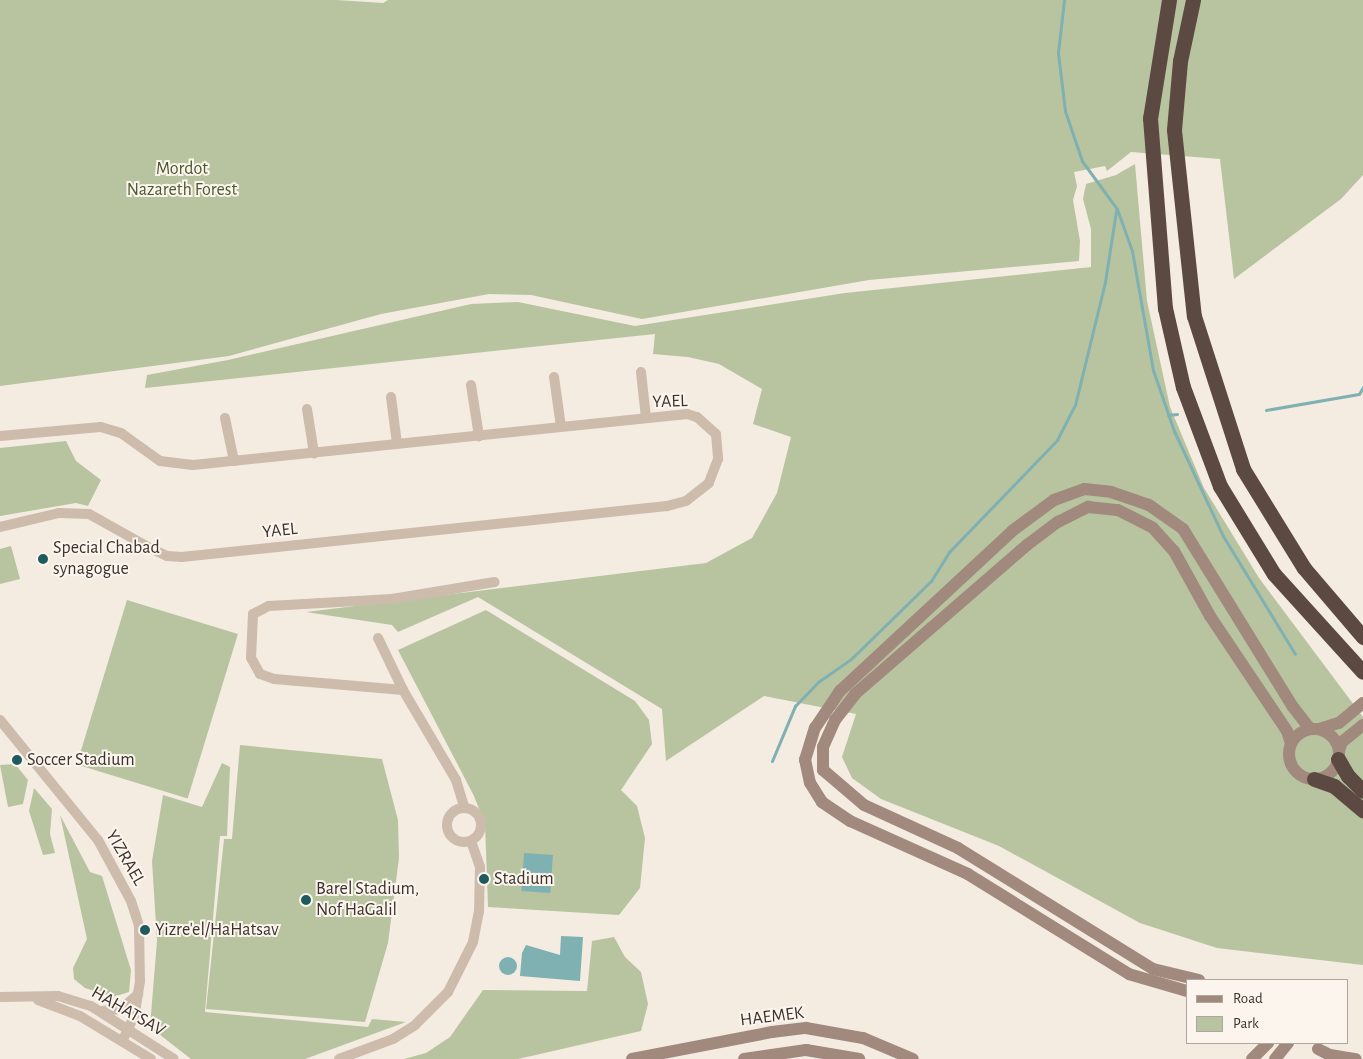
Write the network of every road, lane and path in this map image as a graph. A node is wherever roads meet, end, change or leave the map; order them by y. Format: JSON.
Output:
{"nodes":[{"id":1,"x":1169,"y":0,"type":"edge"},
{"id":2,"x":1193,"y":0,"type":"edge"},
{"id":3,"x":641,"y":372,"type":"dead end"},
{"id":4,"x":554,"y":377,"type":"dead end"},
{"id":5,"x":471,"y":385,"type":"dead end"},
{"id":6,"x":391,"y":397,"type":"dead end"},
{"id":7,"x":307,"y":409,"type":"dead end"},
{"id":8,"x":225,"y":418,"type":"dead end"},
{"id":9,"x":646,"y":418,"type":"junction"},
{"id":10,"x":562,"y":427,"type":"junction"},
{"id":11,"x":0,"y":436,"type":"edge"},
{"id":12,"x":479,"y":436,"type":"junction"},
{"id":13,"x":397,"y":444,"type":"junction"},
{"id":14,"x":314,"y":453,"type":"junction"},
{"id":15,"x":234,"y":461,"type":"junction"},
{"id":16,"x":0,"y":527,"type":"edge"},
{"id":17,"x":495,"y":582,"type":"dead end"},
{"id":18,"x":1363,"y":636,"type":"edge"},
{"id":19,"x":378,"y":638,"type":"dead end"},
{"id":20,"x":1363,"y":672,"type":"edge"},
{"id":21,"x":403,"y":690,"type":"junction"},
{"id":22,"x":1363,"y":703,"type":"edge"},
{"id":23,"x":0,"y":720,"type":"edge"},
{"id":24,"x":1363,"y":725,"type":"edge"},
{"id":25,"x":1314,"y":729,"type":"junction"},
{"id":26,"x":1291,"y":743,"type":"junction"},
{"id":27,"x":1338,"y":755,"type":"junction"},
{"id":28,"x":1314,"y":779,"type":"junction"},
{"id":29,"x":1363,"y":791,"type":"edge"},
{"id":30,"x":464,"y":807,"type":"junction"},
{"id":31,"x":1363,"y":810,"type":"edge"},
{"id":32,"x":471,"y":841,"type":"junction"},
{"id":33,"x":1195,"y":979,"type":"edge"},
{"id":34,"x":139,"y":991,"type":"junction"},
{"id":35,"x":1186,"y":991,"type":"edge"},
{"id":36,"x":2,"y":997,"type":"edge"},
{"id":37,"x":100,"y":1011,"type":"junction"},
{"id":38,"x":130,"y":1029,"type":"junction"},
{"id":39,"x":123,"y":1040,"type":"junction"},
{"id":40,"x":1267,"y":1044,"type":"edge"},
{"id":41,"x":1315,"y":1047,"type":"edge"},
{"id":42,"x":1281,"y":1049,"type":"edge"},
{"id":43,"x":150,"y":1059,"type":"edge"},
{"id":44,"x":174,"y":1059,"type":"edge"},
{"id":45,"x":339,"y":1059,"type":"edge"},
{"id":46,"x":632,"y":1059,"type":"edge"},
{"id":47,"x":744,"y":1059,"type":"edge"},
{"id":48,"x":859,"y":1059,"type":"edge"},
{"id":49,"x":913,"y":1059,"type":"edge"},
{"id":50,"x":1252,"y":1059,"type":"edge"},
{"id":51,"x":1262,"y":1059,"type":"edge"},
{"id":52,"x":1356,"y":1059,"type":"edge"}],
"edges":[{"from":1,"to":20,"type":"highway"},
{"from":2,"to":18,"type":"highway"},
{"from":3,"to":9,"type":"street"},
{"from":4,"to":10,"type":"street"},
{"from":5,"to":12,"type":"street"},
{"from":6,"to":13,"type":"street"},
{"from":7,"to":14,"type":"street"},
{"from":8,"to":15,"type":"street"},
{"from":9,"to":10,"type":"street","name":"YAEL"},
{"from":9,"to":16,"type":"street","name":"YAEL"},
{"from":10,"to":12,"type":"street","name":"YAEL"},
{"from":11,"to":15,"type":"street","name":"YAEL"},
{"from":12,"to":13,"type":"street","name":"YAEL"},
{"from":13,"to":14,"type":"street","name":"YAEL"},
{"from":14,"to":15,"type":"street","name":"YAEL"},
{"from":17,"to":21,"type":"street"},
{"from":19,"to":21,"type":"street"},
{"from":21,"to":30,"type":"street"},
{"from":22,"to":25,"type":"street"},
{"from":23,"to":34,"type":"street","name":"YIZRAEL"},
{"from":24,"to":27,"type":"street"},
{"from":25,"to":26,"type":"street"},
{"from":25,"to":27,"type":"street"},
{"from":25,"to":35,"type":"street"},
{"from":26,"to":28,"type":"street"},
{"from":26,"to":33,"type":"street"},
{"from":27,"to":28,"type":"street"},
{"from":27,"to":29,"type":"highway"},
{"from":28,"to":31,"type":"highway"},
{"from":30,"to":32,"type":"street"},
{"from":30,"to":32,"type":"street"},
{"from":32,"to":45,"type":"street"},
{"from":34,"to":37,"type":"street"},
{"from":34,"to":38,"type":"street","name":"YIZRAEL"},
{"from":36,"to":37,"type":"street","name":"HAHATSAV"},
{"from":36,"to":39,"type":"street","name":"HAHATSAV"},
{"from":37,"to":38,"type":"street","name":"HAHATSAV"},
{"from":38,"to":39,"type":"street","name":"YIZRAEL"},
{"from":38,"to":44,"type":"street","name":"HAHATSAV"},
{"from":39,"to":43,"type":"street","name":"HAHATSAV"},
{"from":40,"to":50,"type":"street"},
{"from":41,"to":52,"type":"street"},
{"from":42,"to":51,"type":"street"},
{"from":46,"to":49,"type":"street","name":"HAEMEK"},
{"from":47,"to":48,"type":"street","name":"HAEMEK"}]}
